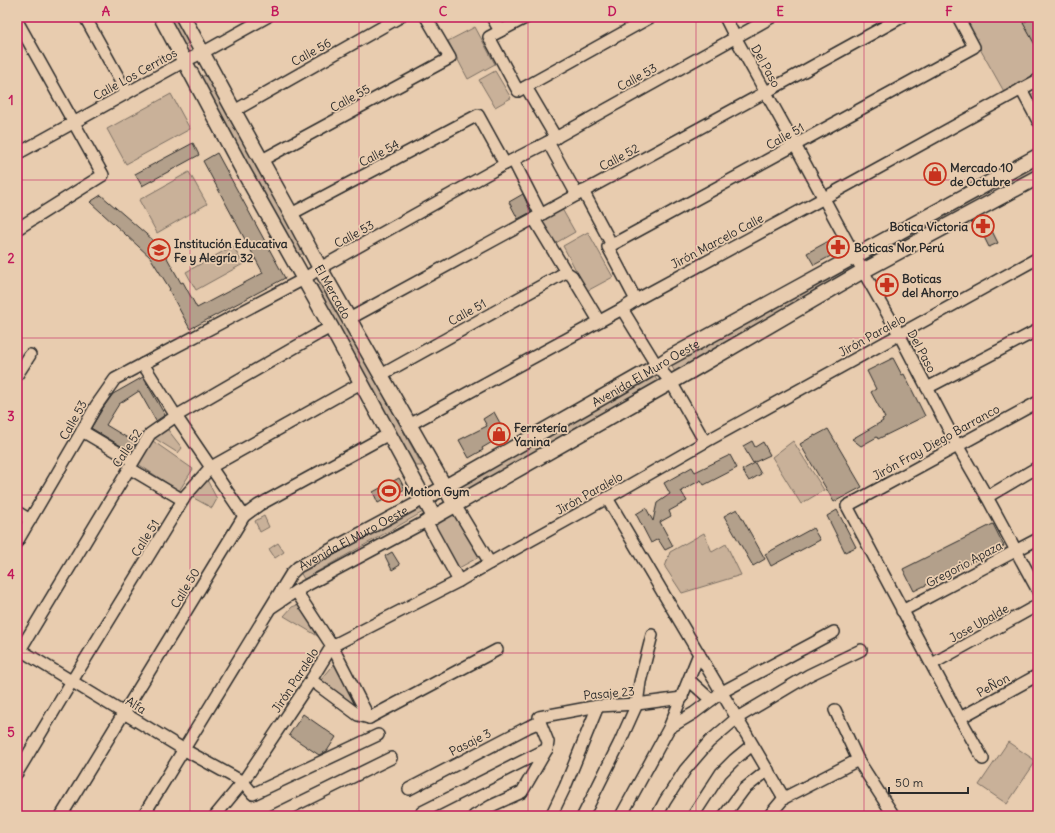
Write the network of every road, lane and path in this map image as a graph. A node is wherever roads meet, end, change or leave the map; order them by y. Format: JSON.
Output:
{"nodes":[{"id":1,"x":85,"y":17,"type":"edge"},
{"id":2,"x":161,"y":17,"type":"edge"},
{"id":3,"x":183,"y":17,"type":"edge"},
{"id":4,"x":267,"y":17,"type":"edge"},
{"id":5,"x":400,"y":17,"type":"edge"},
{"id":6,"x":426,"y":17,"type":"edge"},
{"id":7,"x":492,"y":17,"type":"edge"},
{"id":8,"x":527,"y":17,"type":"edge"},
{"id":9,"x":651,"y":17,"type":"edge"},
{"id":10,"x":725,"y":17,"type":"edge"},
{"id":11,"x":772,"y":17,"type":"edge"},
{"id":12,"x":902,"y":17,"type":"edge"},
{"id":13,"x":958,"y":17,"type":"edge"},
{"id":14,"x":17,"y":22,"type":"edge"},
{"id":15,"x":500,"y":31,"type":"junction"},
{"id":16,"x":735,"y":37,"type":"junction"},
{"id":17,"x":202,"y":53,"type":"junction"},
{"id":18,"x":185,"y":61,"type":"junction"},
{"id":19,"x":1037,"y":82,"type":"edge"},
{"id":20,"x":522,"y":89,"type":"junction"},
{"id":21,"x":1021,"y":89,"type":"junction"},
{"id":22,"x":766,"y":92,"type":"junction"},
{"id":23,"x":127,"y":93,"type":"junction"},
{"id":24,"x":234,"y":111,"type":"junction"},
{"id":25,"x":1038,"y":122,"type":"edge"},
{"id":26,"x":74,"y":123,"type":"junction"},
{"id":27,"x":552,"y":140,"type":"junction"},
{"id":28,"x":795,"y":146,"type":"junction"},
{"id":29,"x":18,"y":150,"type":"edge"},
{"id":30,"x":1038,"y":156,"type":"edge"},
{"id":31,"x":262,"y":160,"type":"junction"},
{"id":32,"x":509,"y":162,"type":"junction"},
{"id":33,"x":1038,"y":177,"type":"edge"},
{"id":34,"x":580,"y":193,"type":"junction"},
{"id":35,"x":824,"y":198,"type":"junction"},
{"id":36,"x":292,"y":214,"type":"junction"},
{"id":37,"x":537,"y":217,"type":"junction"},
{"id":38,"x":17,"y":228,"type":"edge"},
{"id":39,"x":610,"y":246,"type":"junction"},
{"id":40,"x":855,"y":256,"type":"junction"},
{"id":41,"x":1038,"y":258,"type":"edge"},
{"id":42,"x":320,"y":268,"type":"junction"},
{"id":43,"x":863,"y":271,"type":"junction"},
{"id":44,"x":566,"y":272,"type":"junction"},
{"id":45,"x":304,"y":279,"type":"junction"},
{"id":46,"x":636,"y":300,"type":"junction"},
{"id":47,"x":622,"y":309,"type":"junction"},
{"id":48,"x":349,"y":319,"type":"junction"},
{"id":49,"x":598,"y":321,"type":"junction"},
{"id":50,"x":331,"y":328,"type":"junction"},
{"id":51,"x":1038,"y":330,"type":"edge"},
{"id":52,"x":899,"y":334,"type":"junction"},
{"id":53,"x":30,"y":356,"type":"dead end"},
{"id":54,"x":143,"y":364,"type":"junction"},
{"id":55,"x":656,"y":366,"type":"junction"},
{"id":56,"x":17,"y":375,"type":"edge"},
{"id":57,"x":381,"y":375,"type":"junction"},
{"id":58,"x":671,"y":382,"type":"junction"},
{"id":59,"x":361,"y":383,"type":"junction"},
{"id":60,"x":927,"y":388,"type":"junction"},
{"id":61,"x":1038,"y":402,"type":"edge"},
{"id":62,"x":176,"y":416,"type":"junction"},
{"id":63,"x":409,"y":425,"type":"junction"},
{"id":64,"x":82,"y":431,"type":"junction"},
{"id":65,"x":389,"y":434,"type":"junction"},
{"id":66,"x":705,"y":442,"type":"junction"},
{"id":67,"x":958,"y":445,"type":"junction"},
{"id":68,"x":131,"y":464,"type":"junction"},
{"id":69,"x":211,"y":467,"type":"junction"},
{"id":70,"x":1038,"y":468,"type":"edge"},
{"id":71,"x":445,"y":487,"type":"junction"},
{"id":72,"x":987,"y":497,"type":"junction"},
{"id":73,"x":607,"y":498,"type":"junction"},
{"id":74,"x":424,"y":499,"type":"junction"},
{"id":75,"x":183,"y":500,"type":"junction"},
{"id":76,"x":455,"y":505,"type":"junction"},
{"id":77,"x":17,"y":512,"type":"edge"},
{"id":78,"x":244,"y":516,"type":"junction"},
{"id":79,"x":430,"y":519,"type":"junction"},
{"id":80,"x":30,"y":520,"type":"junction"},
{"id":81,"x":1038,"y":539,"type":"edge"},
{"id":82,"x":17,"y":542,"type":"edge"},
{"id":83,"x":1017,"y":551,"type":"junction"},
{"id":84,"x":490,"y":562,"type":"junction"},
{"id":85,"x":460,"y":581,"type":"junction"},
{"id":86,"x":296,"y":591,"type":"junction"},
{"id":87,"x":1038,"y":591,"type":"edge"},
{"id":88,"x":1038,"y":606,"type":"edge"},
{"id":89,"x":270,"y":608,"type":"junction"},
{"id":90,"x":902,"y":611,"type":"junction"},
{"id":91,"x":834,"y":632,"type":"dead end"},
{"id":92,"x":652,"y":635,"type":"dead end"},
{"id":93,"x":332,"y":646,"type":"junction"},
{"id":94,"x":497,"y":650,"type":"dead end"},
{"id":95,"x":861,"y":650,"type":"dead end"},
{"id":96,"x":18,"y":651,"type":"edge"},
{"id":97,"x":699,"y":654,"type":"junction"},
{"id":98,"x":932,"y":664,"type":"junction"},
{"id":99,"x":1038,"y":675,"type":"edge"},
{"id":100,"x":311,"y":680,"type":"junction"},
{"id":101,"x":689,"y":680,"type":"junction"},
{"id":102,"x":72,"y":681,"type":"junction"},
{"id":103,"x":722,"y":692,"type":"junction"},
{"id":104,"x":682,"y":698,"type":"junction"},
{"id":105,"x":711,"y":700,"type":"junction"},
{"id":106,"x":636,"y":704,"type":"junction"},
{"id":107,"x":598,"y":706,"type":"junction"},
{"id":108,"x":835,"y":710,"type":"dead end"},
{"id":109,"x":124,"y":712,"type":"junction"},
{"id":110,"x":369,"y":718,"type":"junction"},
{"id":111,"x":737,"y":718,"type":"junction"},
{"id":112,"x":960,"y":718,"type":"junction"},
{"id":113,"x":540,"y":720,"type":"junction"},
{"id":114,"x":669,"y":728,"type":"junction"},
{"id":115,"x":378,"y":735,"type":"dead end"},
{"id":116,"x":752,"y":744,"type":"junction"},
{"id":117,"x":183,"y":749,"type":"junction"},
{"id":118,"x":547,"y":749,"type":"junction"},
{"id":119,"x":391,"y":758,"type":"dead end"},
{"id":120,"x":983,"y":759,"type":"dead end"},
{"id":121,"x":858,"y":760,"type":"junction"},
{"id":122,"x":768,"y":770,"type":"junction"},
{"id":123,"x":17,"y":773,"type":"edge"},
{"id":124,"x":243,"y":782,"type":"junction"},
{"id":125,"x":409,"y":789,"type":"dead end"},
{"id":126,"x":784,"y":798,"type":"junction"},
{"id":127,"x":422,"y":812,"type":"dead end"},
{"id":128,"x":62,"y":816,"type":"edge"},
{"id":129,"x":143,"y":816,"type":"edge"},
{"id":130,"x":215,"y":816,"type":"edge"},
{"id":131,"x":274,"y":816,"type":"edge"},
{"id":132,"x":474,"y":816,"type":"edge"},
{"id":133,"x":551,"y":816,"type":"edge"},
{"id":134,"x":583,"y":816,"type":"edge"},
{"id":135,"x":620,"y":816,"type":"edge"},
{"id":136,"x":657,"y":816,"type":"edge"},
{"id":137,"x":693,"y":816,"type":"edge"},
{"id":138,"x":724,"y":816,"type":"edge"},
{"id":139,"x":769,"y":816,"type":"edge"},
{"id":140,"x":894,"y":816,"type":"edge"}],
"edges":[{"from":1,"to":23,"type":"street"},
{"from":2,"to":18,"type":"main road","name":"El Mercado"},
{"from":3,"to":17,"type":"main road","name":"El Mercado"},
{"from":4,"to":17,"type":"street","name":"Calle Los Cerritos"},
{"from":5,"to":24,"type":"street","name":"Calle 56"},
{"from":6,"to":31,"type":"street","name":"Calle 55"},
{"from":7,"to":15,"type":"street"},
{"from":8,"to":15,"type":"street"},
{"from":9,"to":20,"type":"street"},
{"from":10,"to":16,"type":"street","name":"Del Paso"},
{"from":11,"to":16,"type":"street","name":"Calle 53"},
{"from":12,"to":22,"type":"street","name":"Calle 52"},
{"from":13,"to":28,"type":"street","name":"Calle 51"},
{"from":14,"to":26,"type":"street"},
{"from":15,"to":20,"type":"street"},
{"from":16,"to":22,"type":"street","name":"Del Paso"},
{"from":16,"to":27,"type":"street","name":"Calle 53"},
{"from":17,"to":18,"type":"street","name":"Calle Los Cerritos"},
{"from":17,"to":24,"type":"main road","name":"El Mercado"},
{"from":18,"to":23,"type":"street","name":"Calle Los Cerritos"},
{"from":18,"to":45,"type":"main road","name":"El Mercado"},
{"from":19,"to":21,"type":"street","name":"Jirón Marcelo Calle"},
{"from":20,"to":27,"type":"street"},
{"from":21,"to":25,"type":"street"},
{"from":21,"to":35,"type":"street","name":"Jirón Marcelo Calle"},
{"from":22,"to":28,"type":"street","name":"Del Paso"},
{"from":22,"to":34,"type":"street","name":"Calle 52"},
{"from":23,"to":26,"type":"street","name":"Calle Los Cerritos"},
{"from":24,"to":31,"type":"main road","name":"El Mercado"},
{"from":26,"to":29,"type":"street","name":"Calle Los Cerritos"},
{"from":26,"to":38,"type":"street"},
{"from":27,"to":32,"type":"street","name":"Calle 53"},
{"from":27,"to":34,"type":"street"},
{"from":28,"to":35,"type":"street","name":"Del Paso"},
{"from":28,"to":39,"type":"street","name":"Calle 51"},
{"from":30,"to":40,"type":"main road","name":"Avenida El Muro Oeste"},
{"from":31,"to":36,"type":"main road","name":"El Mercado"},
{"from":32,"to":36,"type":"street","name":"Calle 54"},
{"from":32,"to":37,"type":"street"},
{"from":32,"to":42,"type":"street","name":"Calle 53"},
{"from":33,"to":43,"type":"main road","name":"Avenida El Muro Oeste"},
{"from":34,"to":37,"type":"street","name":"Calle 52"},
{"from":34,"to":39,"type":"street"},
{"from":35,"to":40,"type":"street","name":"Del Paso"},
{"from":35,"to":46,"type":"street","name":"Jirón Marcelo Calle"},
{"from":36,"to":42,"type":"main road","name":"El Mercado"},
{"from":37,"to":44,"type":"street"},
{"from":37,"to":48,"type":"street","name":"Calle 52"},
{"from":39,"to":46,"type":"street"},
{"from":40,"to":43,"type":"street","name":"Del Paso"},
{"from":40,"to":55,"type":"main road","name":"Avenida El Muro Oeste"},
{"from":41,"to":52,"type":"street","name":"Jirón Paralelo"},
{"from":42,"to":45,"type":"street","name":"Calle 53"},
{"from":42,"to":48,"type":"main road","name":"El Mercado"},
{"from":43,"to":52,"type":"street","name":"Del Paso"},
{"from":43,"to":58,"type":"main road","name":"Avenida El Muro Oeste"},
{"from":44,"to":49,"type":"street"},
{"from":44,"to":57,"type":"street","name":"Calle 51"},
{"from":45,"to":50,"type":"main road","name":"El Mercado"},
{"from":45,"to":54,"type":"street","name":"Calle 53"},
{"from":46,"to":47,"type":"street","name":"Jirón Marcelo Calle"},
{"from":47,"to":49,"type":"street","name":"Jirón Marcelo Calle"},
{"from":47,"to":55,"type":"street"},
{"from":48,"to":57,"type":"main road","name":"El Mercado"},
{"from":49,"to":63,"type":"street","name":"Jirón Marcelo Calle"},
{"from":50,"to":59,"type":"main road","name":"El Mercado"},
{"from":50,"to":62,"type":"street","name":"Calle 52"},
{"from":51,"to":60,"type":"street"},
{"from":52,"to":60,"type":"street","name":"Del Paso"},
{"from":52,"to":66,"type":"street","name":"Jirón Paralelo"},
{"from":53,"to":56,"type":"street"},
{"from":54,"to":62,"type":"street"},
{"from":54,"to":64,"type":"street","name":"Calle 53"},
{"from":55,"to":58,"type":"street"},
{"from":55,"to":71,"type":"main road","name":"Avenida El Muro Oeste"},
{"from":57,"to":63,"type":"main road","name":"El Mercado"},
{"from":58,"to":66,"type":"street"},
{"from":58,"to":76,"type":"main road","name":"Avenida El Muro Oeste"},
{"from":59,"to":65,"type":"main road","name":"El Mercado"},
{"from":59,"to":69,"type":"street","name":"Calle 51"},
{"from":60,"to":67,"type":"street","name":"Del Paso"},
{"from":61,"to":67,"type":"street","name":"Jirón Fray Diego Barranco"},
{"from":62,"to":68,"type":"street","name":"Calle 52"},
{"from":62,"to":69,"type":"street"},
{"from":63,"to":71,"type":"main road","name":"El Mercado"},
{"from":64,"to":68,"type":"street"},
{"from":64,"to":80,"type":"street","name":"Calle 53"},
{"from":65,"to":74,"type":"main road","name":"El Mercado"},
{"from":65,"to":78,"type":"street","name":"Calle 50"},
{"from":66,"to":73,"type":"street","name":"Jirón Paralelo"},
{"from":67,"to":72,"type":"street","name":"Del Paso"},
{"from":67,"to":90,"type":"street","name":"Jirón Fray Diego Barranco"},
{"from":68,"to":75,"type":"street"},
{"from":68,"to":96,"type":"street","name":"Calle 52"},
{"from":69,"to":75,"type":"street","name":"Calle 51"},
{"from":69,"to":78,"type":"street"},
{"from":70,"to":72,"type":"street"},
{"from":71,"to":74,"type":"main road","name":"Avenida El Muro Oeste"},
{"from":71,"to":76,"type":"main road","name":"El Mercado"},
{"from":72,"to":83,"type":"street","name":"Del Paso"},
{"from":73,"to":84,"type":"street","name":"Jirón Paralelo"},
{"from":73,"to":97,"type":"street"},
{"from":74,"to":79,"type":"main road","name":"El Mercado"},
{"from":74,"to":89,"type":"street","name":"Avenida El Muro Oeste"},
{"from":75,"to":102,"type":"street","name":"Calle 51"},
{"from":76,"to":79,"type":"main road","name":"Avenida El Muro Oeste"},
{"from":76,"to":84,"type":"street","name":"El Mercado"},
{"from":77,"to":80,"type":"street"},
{"from":78,"to":109,"type":"street","name":"Calle 50"},
{"from":79,"to":85,"type":"street"},
{"from":79,"to":86,"type":"street","name":"Avenida El Muro Oeste"},
{"from":80,"to":82,"type":"street","name":"Calle 53"},
{"from":81,"to":83,"type":"street","name":"Gregorio Apaza"},
{"from":83,"to":87,"type":"street","name":"Del Paso"},
{"from":83,"to":90,"type":"street","name":"Gregorio Apaza"},
{"from":84,"to":85,"type":"street","name":"Jirón Paralelo"},
{"from":85,"to":93,"type":"street","name":"Jirón Paralelo"},
{"from":86,"to":89,"type":"street","name":"Avenida El Muro Oeste"},
{"from":86,"to":93,"type":"street"},
{"from":88,"to":98,"type":"street","name":"Jose Ubalde"},
{"from":89,"to":117,"type":"street","name":"Avenida El Muro Oeste"},
{"from":90,"to":98,"type":"street"},
{"from":91,"to":103,"type":"street"},
{"from":92,"to":106,"type":"street"},
{"from":93,"to":100,"type":"street","name":"Jirón Paralelo"},
{"from":93,"to":110,"type":"street"},
{"from":94,"to":110,"type":"street"},
{"from":95,"to":111,"type":"street"},
{"from":96,"to":102,"type":"street","name":"Alfa"},
{"from":97,"to":101,"type":"street"},
{"from":97,"to":103,"type":"street"},
{"from":98,"to":112,"type":"street"},
{"from":99,"to":112,"type":"street","name":"PeÑon"},
{"from":100,"to":110,"type":"street"},
{"from":100,"to":124,"type":"street","name":"Jirón Paralelo"},
{"from":101,"to":104,"type":"street"},
{"from":101,"to":105,"type":"street"},
{"from":102,"to":109,"type":"street","name":"Alfa"},
{"from":102,"to":123,"type":"street","name":"Calle 51"},
{"from":103,"to":105,"type":"street"},
{"from":103,"to":111,"type":"street"},
{"from":104,"to":106,"type":"street","name":"Pasaje 23"},
{"from":104,"to":114,"type":"street"},
{"from":105,"to":114,"type":"street"},
{"from":106,"to":107,"type":"street","name":"Pasaje 23"},
{"from":106,"to":134,"type":"street"},
{"from":107,"to":113,"type":"street","name":"Pasaje 23"},
{"from":107,"to":133,"type":"street"},
{"from":108,"to":121,"type":"street"},
{"from":109,"to":117,"type":"street","name":"Alfa"},
{"from":109,"to":128,"type":"street","name":"Calle 50"},
{"from":111,"to":116,"type":"street"},
{"from":111,"to":136,"type":"street"},
{"from":112,"to":120,"type":"street"},
{"from":113,"to":118,"type":"street"},
{"from":113,"to":125,"type":"street","name":"Pasaje 3"},
{"from":114,"to":135,"type":"street"},
{"from":115,"to":124,"type":"street","name":"Alfa"},
{"from":116,"to":122,"type":"street"},
{"from":116,"to":137,"type":"street"},
{"from":117,"to":124,"type":"street","name":"Alfa"},
{"from":117,"to":129,"type":"street","name":"Avenida El Muro Oeste"},
{"from":118,"to":127,"type":"street"},
{"from":118,"to":132,"type":"street"},
{"from":119,"to":131,"type":"street"},
{"from":121,"to":126,"type":"street"},
{"from":121,"to":140,"type":"street"},
{"from":122,"to":126,"type":"street"},
{"from":122,"to":138,"type":"street"},
{"from":124,"to":130,"type":"street","name":"Jirón Paralelo"},
{"from":126,"to":139,"type":"street"}]}
